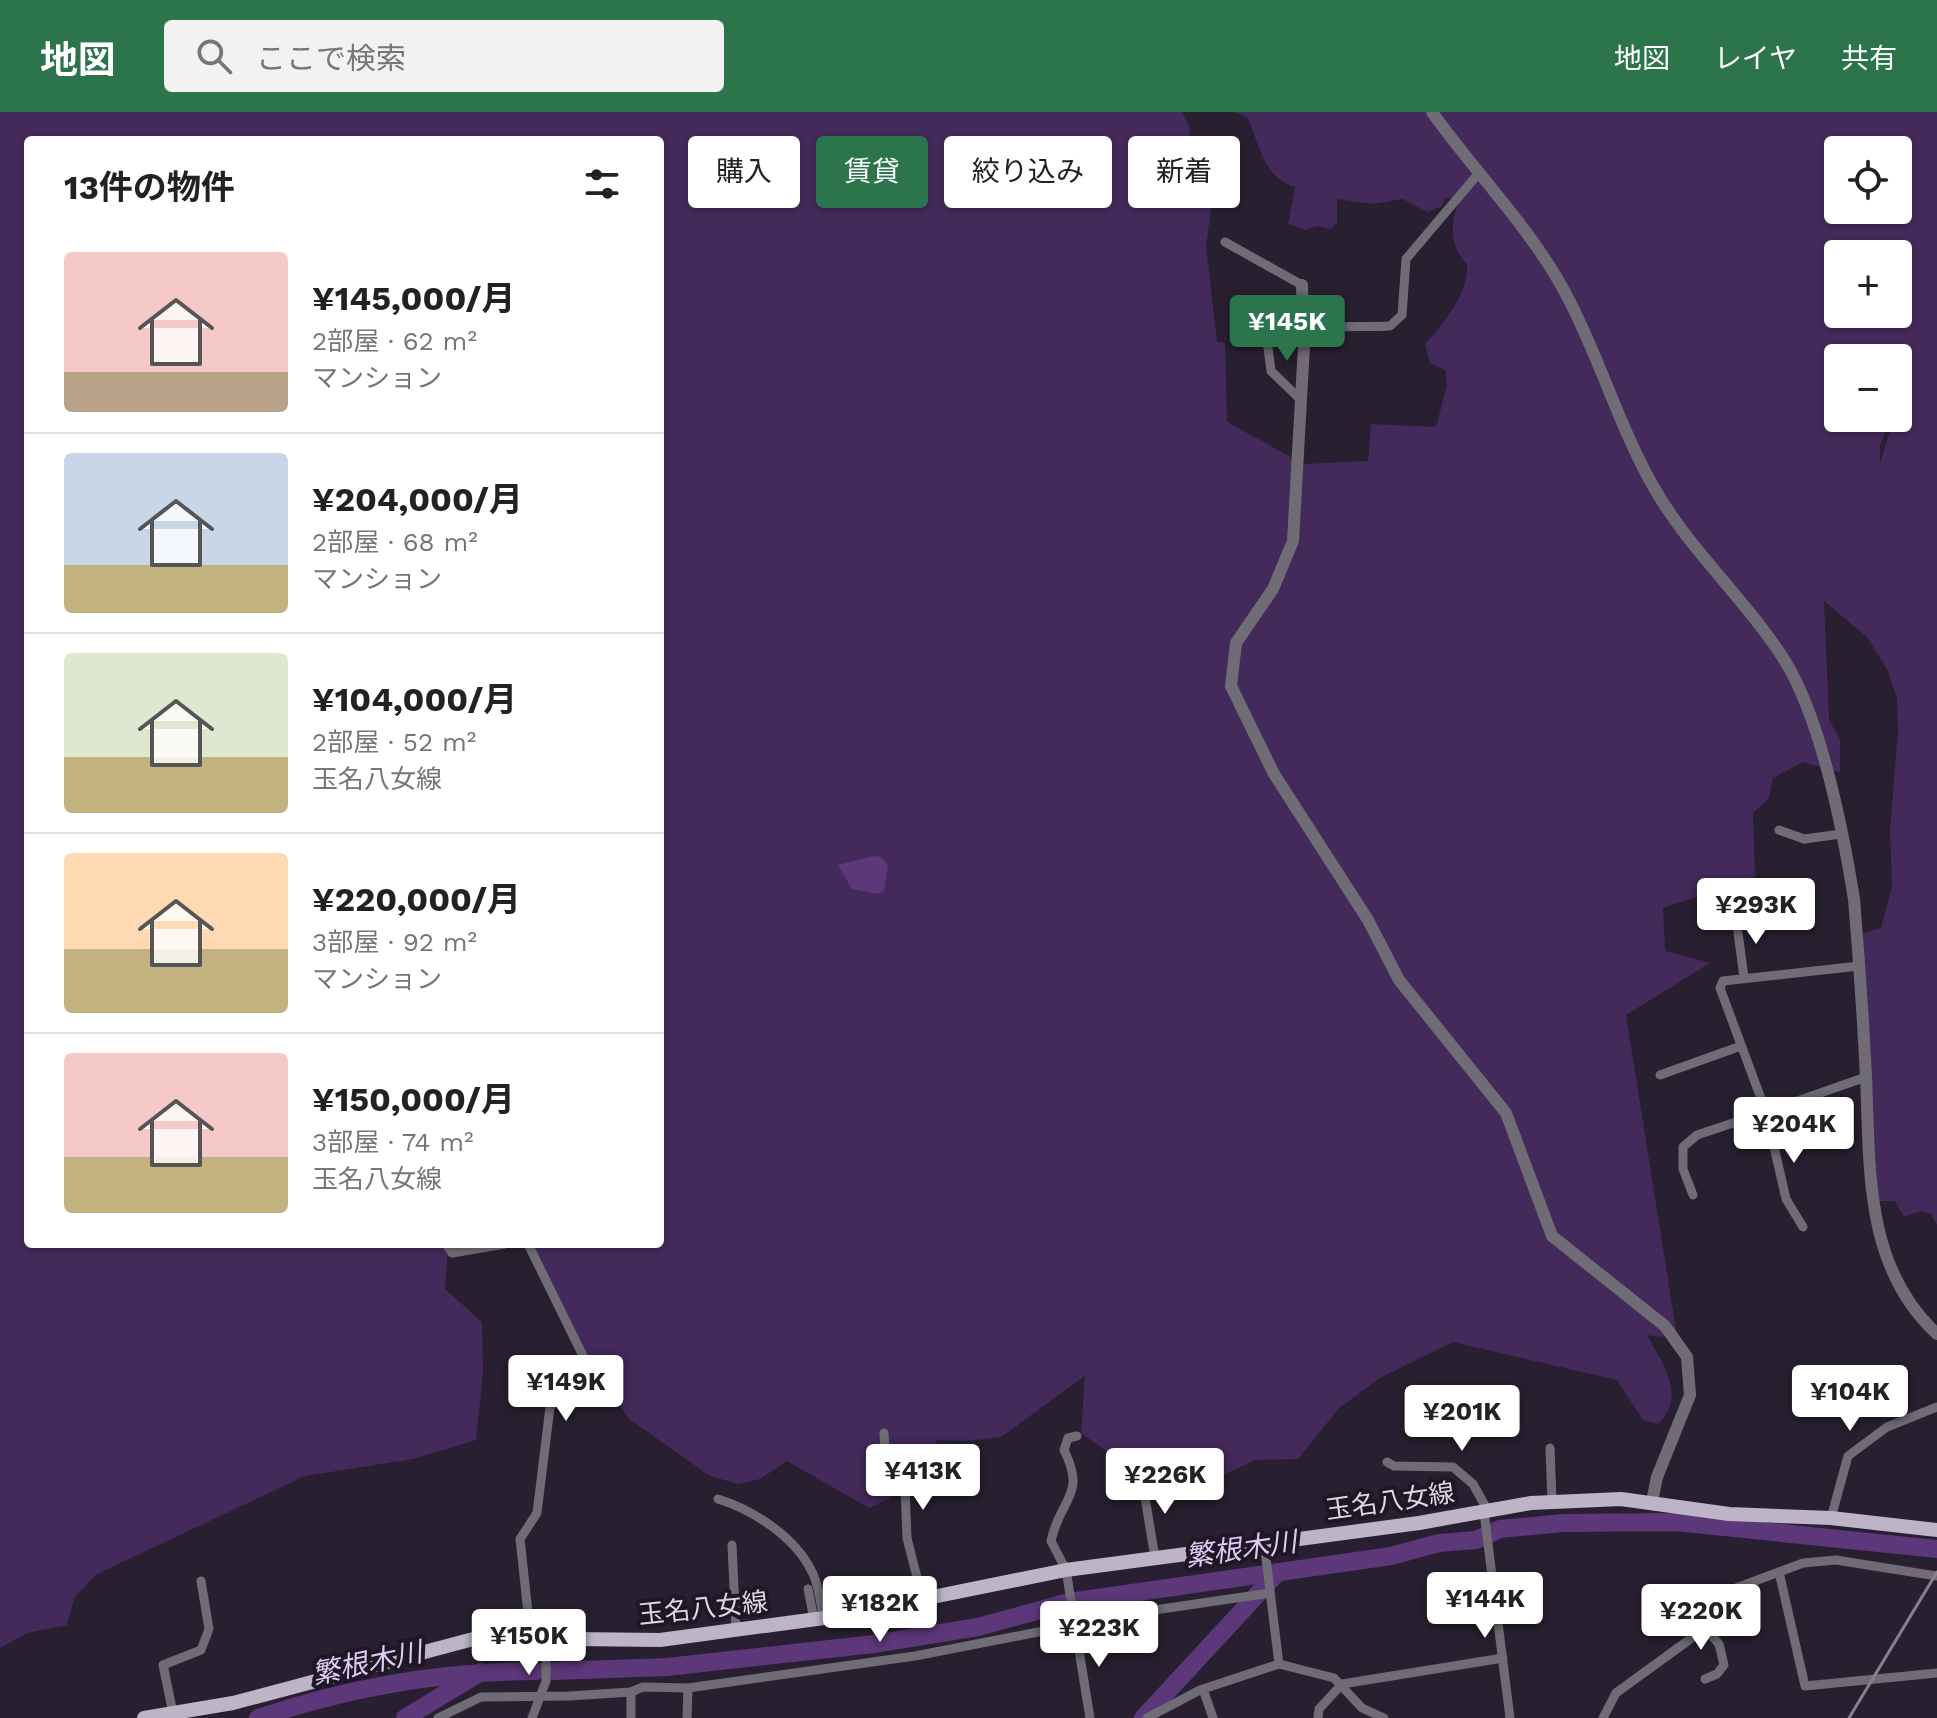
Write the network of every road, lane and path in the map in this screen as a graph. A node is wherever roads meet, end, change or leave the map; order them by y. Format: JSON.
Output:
{"nodes":[{"id":1,"x":1432,"y":112,"type":"edge"},
{"id":2,"x":1478,"y":174,"type":"junction"},
{"id":3,"x":1225,"y":242,"type":"dead end"},
{"id":4,"x":1302,"y":285,"type":"joint"},
{"id":5,"x":1303,"y":328,"type":"junction"},
{"id":6,"x":1301,"y":400,"type":"junction"},
{"id":7,"x":1779,"y":830,"type":"dead end"},
{"id":8,"x":1841,"y":834,"type":"junction"},
{"id":9,"x":1736,"y":918,"type":"dead end"},
{"id":10,"x":1859,"y":966,"type":"junction"},
{"id":11,"x":1744,"y":977,"type":"junction"},
{"id":12,"x":1741,"y":1046,"type":"junction"},
{"id":13,"x":1660,"y":1075,"type":"dead end"},
{"id":14,"x":1866,"y":1077,"type":"junction"},
{"id":15,"x":1766,"y":1112,"type":"junction"},
{"id":16,"x":1693,"y":1195,"type":"dead end"},
{"id":17,"x":1803,"y":1227,"type":"dead end"},
{"id":18,"x":449,"y":1248,"type":"edge"},
{"id":19,"x":481,"y":1248,"type":"edge"},
{"id":20,"x":530,"y":1248,"type":"edge"},
{"id":21,"x":1937,"y":1334,"type":"edge"},
{"id":22,"x":1937,"y":1407,"type":"edge"},
{"id":23,"x":884,"y":1433,"type":"dead end"},
{"id":24,"x":1077,"y":1436,"type":"dead end"},
{"id":25,"x":1550,"y":1448,"type":"dead end"},
{"id":26,"x":1387,"y":1462,"type":"dead end"},
{"id":27,"x":1142,"y":1479,"type":"dead end"},
{"id":28,"x":718,"y":1499,"type":"dead end"},
{"id":29,"x":1552,"y":1501,"type":"junction"},
{"id":30,"x":1652,"y":1502,"type":"junction"},
{"id":31,"x":1486,"y":1515,"type":"junction"},
{"id":32,"x":1831,"y":1518,"type":"junction"},
{"id":33,"x":1937,"y":1530,"type":"edge"},
{"id":34,"x":1264,"y":1544,"type":"junction"},
{"id":35,"x":732,"y":1545,"type":"dead end"},
{"id":36,"x":1155,"y":1558,"type":"junction"},
{"id":37,"x":1066,"y":1570,"type":"junction"},
{"id":38,"x":1779,"y":1572,"type":"junction"},
{"id":39,"x":1937,"y":1576,"type":"edge"},
{"id":40,"x":201,"y":1581,"type":"dead end"},
{"id":41,"x":808,"y":1589,"type":"dead end"},
{"id":42,"x":1270,"y":1593,"type":"junction"},
{"id":43,"x":923,"y":1601,"type":"junction"},
{"id":44,"x":819,"y":1619,"type":"junction"},
{"id":45,"x":1075,"y":1624,"type":"junction"},
{"id":46,"x":736,"y":1630,"type":"junction"},
{"id":47,"x":1694,"y":1633,"type":"junction"},
{"id":48,"x":538,"y":1640,"type":"junction"},
{"id":49,"x":1503,"y":1658,"type":"junction"},
{"id":50,"x":1279,"y":1664,"type":"junction"},
{"id":51,"x":1937,"y":1673,"type":"edge"},
{"id":52,"x":1705,"y":1679,"type":"dead end"},
{"id":53,"x":1342,"y":1684,"type":"junction"},
{"id":54,"x":688,"y":1688,"type":"junction"},
{"id":55,"x":1203,"y":1689,"type":"junction"},
{"id":56,"x":631,"y":1692,"type":"junction"},
{"id":57,"x":540,"y":1696,"type":"junction"},
{"id":58,"x":173,"y":1713,"type":"junction"},
{"id":59,"x":144,"y":1718,"type":"edge"},
{"id":60,"x":438,"y":1718,"type":"edge"},
{"id":61,"x":532,"y":1718,"type":"edge"},
{"id":62,"x":631,"y":1718,"type":"edge"},
{"id":63,"x":687,"y":1718,"type":"edge"},
{"id":64,"x":1090,"y":1718,"type":"edge"},
{"id":65,"x":1147,"y":1718,"type":"edge"},
{"id":66,"x":1213,"y":1718,"type":"edge"},
{"id":67,"x":1318,"y":1718,"type":"edge"},
{"id":68,"x":1384,"y":1718,"type":"edge"},
{"id":69,"x":1510,"y":1718,"type":"edge"},
{"id":70,"x":1603,"y":1718,"type":"edge"}],
"edges":[{"from":1,"to":2,"type":"street"},
{"from":2,"to":5,"type":"street"},
{"from":2,"to":8,"type":"street"},
{"from":3,"to":4,"type":"street"},
{"from":4,"to":5,"type":"street"},
{"from":5,"to":6,"type":"street"},
{"from":5,"to":6,"type":"street"},
{"from":6,"to":30,"type":"street"},
{"from":7,"to":8,"type":"street"},
{"from":8,"to":10,"type":"street"},
{"from":9,"to":11,"type":"street"},
{"from":10,"to":11,"type":"street"},
{"from":10,"to":14,"type":"street"},
{"from":11,"to":12,"type":"street"},
{"from":12,"to":13,"type":"street"},
{"from":12,"to":15,"type":"street"},
{"from":14,"to":15,"type":"street"},
{"from":14,"to":21,"type":"street"},
{"from":15,"to":16,"type":"street"},
{"from":15,"to":17,"type":"street"},
{"from":18,"to":19,"type":"street"},
{"from":20,"to":48,"type":"street"},
{"from":22,"to":32,"type":"street"},
{"from":23,"to":43,"type":"street"},
{"from":24,"to":37,"type":"street"},
{"from":25,"to":29,"type":"street"},
{"from":26,"to":31,"type":"street"},
{"from":27,"to":36,"type":"street"},
{"from":28,"to":44,"type":"street"},
{"from":29,"to":30,"type":"main road","name":"玉名八女線"},
{"from":29,"to":31,"type":"main road","name":"玉名八女線"},
{"from":30,"to":32,"type":"main road","name":"玉名八女線"},
{"from":31,"to":34,"type":"main road","name":"玉名八女線"},
{"from":31,"to":49,"type":"street"},
{"from":32,"to":33,"type":"main road","name":"玉名八女線"},
{"from":34,"to":36,"type":"main road","name":"玉名八女線"},
{"from":34,"to":42,"type":"street"},
{"from":35,"to":46,"type":"street"},
{"from":36,"to":37,"type":"main road","name":"玉名八女線"},
{"from":37,"to":43,"type":"main road","name":"玉名八女線"},
{"from":37,"to":45,"type":"street"},
{"from":38,"to":39,"type":"street"},
{"from":38,"to":47,"type":"street"},
{"from":38,"to":51,"type":"street"},
{"from":40,"to":58,"type":"street"},
{"from":41,"to":44,"type":"street"},
{"from":42,"to":45,"type":"street"},
{"from":42,"to":50,"type":"street"},
{"from":43,"to":44,"type":"main road","name":"玉名八女線"},
{"from":44,"to":46,"type":"main road","name":"玉名八女線"},
{"from":45,"to":54,"type":"street"},
{"from":45,"to":64,"type":"street"},
{"from":46,"to":48,"type":"main road","name":"玉名八女線"},
{"from":47,"to":52,"type":"street"},
{"from":47,"to":70,"type":"street"},
{"from":48,"to":57,"type":"street"},
{"from":48,"to":58,"type":"main road","name":"玉名八女線"},
{"from":49,"to":53,"type":"street"},
{"from":49,"to":69,"type":"street"},
{"from":50,"to":53,"type":"street"},
{"from":50,"to":55,"type":"street"},
{"from":53,"to":67,"type":"street"},
{"from":53,"to":68,"type":"street"},
{"from":54,"to":56,"type":"street"},
{"from":54,"to":63,"type":"street"},
{"from":55,"to":65,"type":"street"},
{"from":55,"to":66,"type":"street"},
{"from":56,"to":57,"type":"street"},
{"from":56,"to":62,"type":"street"},
{"from":57,"to":60,"type":"street"},
{"from":57,"to":61,"type":"street"},
{"from":58,"to":59,"type":"main road","name":"玉名八女線"}]}
